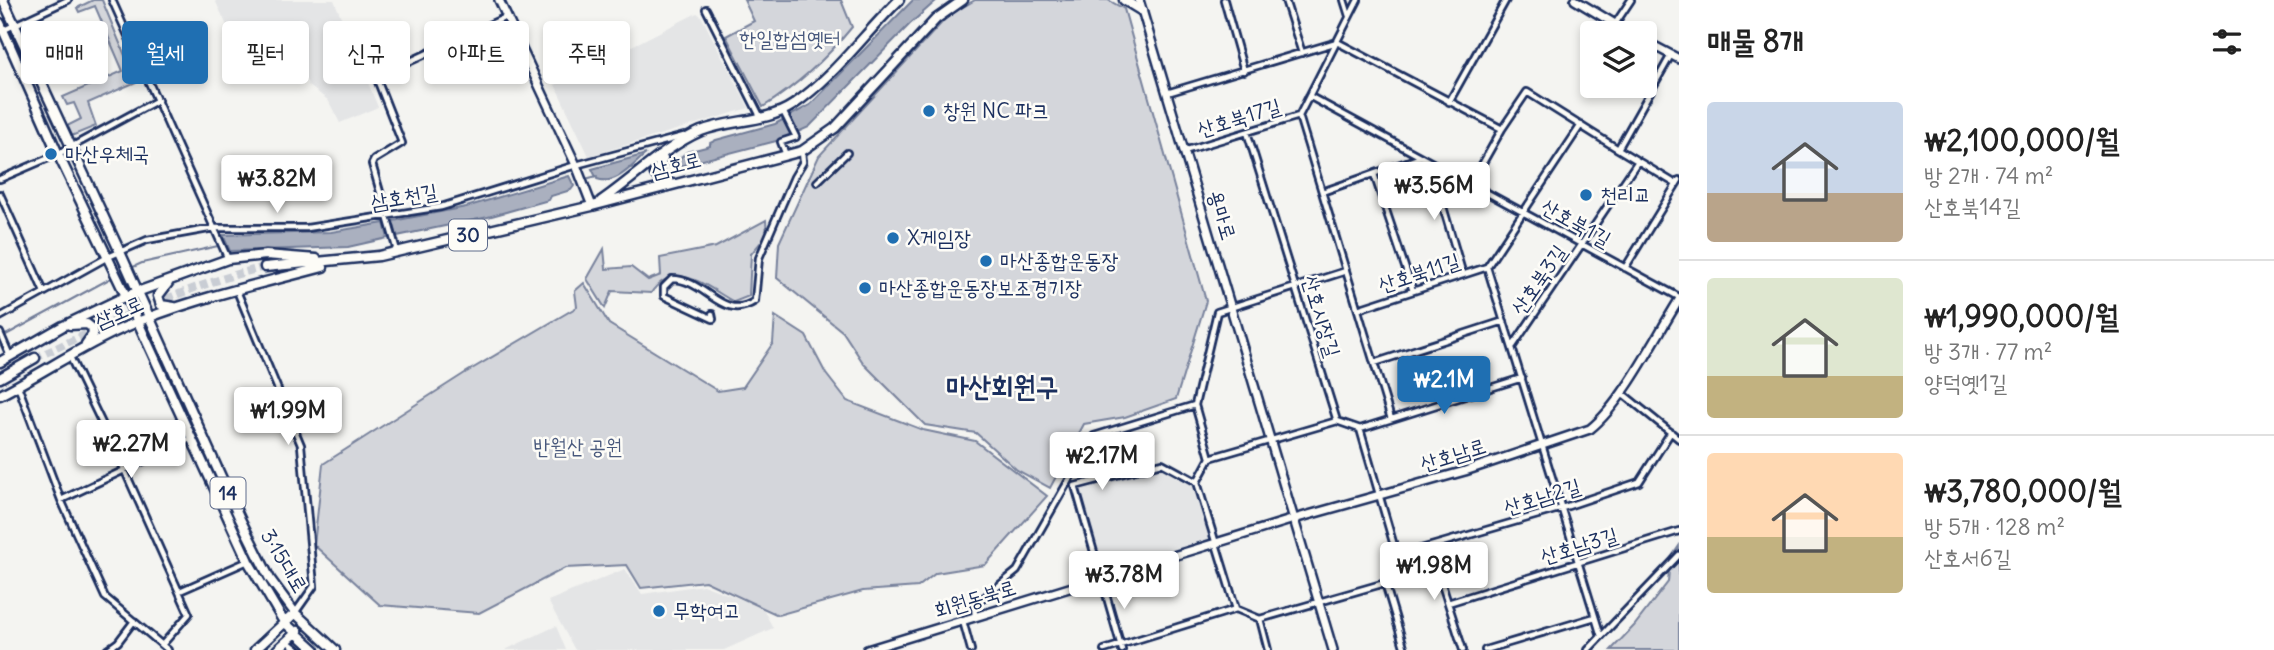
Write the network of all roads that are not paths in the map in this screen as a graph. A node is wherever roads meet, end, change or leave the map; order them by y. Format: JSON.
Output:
{"nodes":[{"id":1,"x":3,"y":0,"type":"edge"},
{"id":2,"x":68,"y":0,"type":"edge"},
{"id":3,"x":112,"y":0,"type":"edge"},
{"id":4,"x":499,"y":0,"type":"edge"},
{"id":5,"x":899,"y":0,"type":"edge"},
{"id":6,"x":963,"y":0,"type":"edge"},
{"id":7,"x":1124,"y":0,"type":"edge"},
{"id":8,"x":1139,"y":0,"type":"edge"},
{"id":9,"x":1224,"y":0,"type":"edge"},
{"id":10,"x":1285,"y":0,"type":"edge"},
{"id":11,"x":1344,"y":0,"type":"edge"},
{"id":12,"x":1358,"y":0,"type":"edge"},
{"id":13,"x":1506,"y":0,"type":"edge"},
{"id":14,"x":1575,"y":0,"type":"edge"},
{"id":15,"x":1631,"y":0,"type":"edge"},
{"id":16,"x":706,"y":9,"type":"dead end"},
{"id":17,"x":1142,"y":10,"type":"junction"},
{"id":18,"x":506,"y":17,"type":"junction"},
{"id":19,"x":1349,"y":17,"type":"junction"},
{"id":20,"x":1609,"y":21,"type":"edge"},
{"id":21,"x":1618,"y":21,"type":"edge"},
{"id":22,"x":15,"y":26,"type":"junction"},
{"id":23,"x":1,"y":29,"type":"edge"},
{"id":24,"x":1337,"y":42,"type":"junction"},
{"id":25,"x":1657,"y":47,"type":"edge"},
{"id":26,"x":1302,"y":53,"type":"junction"},
{"id":27,"x":1675,"y":57,"type":"edge"},
{"id":28,"x":1244,"y":71,"type":"junction"},
{"id":29,"x":1167,"y":93,"type":"junction"},
{"id":30,"x":1309,"y":96,"type":"junction"},
{"id":31,"x":158,"y":100,"type":"junction"},
{"id":32,"x":1449,"y":102,"type":"junction"},
{"id":33,"x":785,"y":114,"type":"junction"},
{"id":34,"x":1299,"y":116,"type":"junction"},
{"id":35,"x":761,"y":118,"type":"junction"},
{"id":36,"x":1581,"y":125,"type":"junction"},
{"id":37,"x":1502,"y":129,"type":"junction"},
{"id":38,"x":702,"y":131,"type":"junction"},
{"id":39,"x":1247,"y":132,"type":"junction"},
{"id":40,"x":71,"y":147,"type":"junction"},
{"id":41,"x":675,"y":147,"type":"junction"},
{"id":42,"x":1618,"y":149,"type":"junction"},
{"id":43,"x":802,"y":150,"type":"junction"},
{"id":44,"x":1184,"y":151,"type":"junction"},
{"id":45,"x":847,"y":153,"type":"dead end"},
{"id":46,"x":58,"y":154,"type":"junction"},
{"id":47,"x":787,"y":156,"type":"junction"},
{"id":48,"x":1421,"y":157,"type":"junction"},
{"id":49,"x":1638,"y":161,"type":"junction"},
{"id":50,"x":1429,"y":162,"type":"junction"},
{"id":51,"x":577,"y":168,"type":"junction"},
{"id":52,"x":1374,"y":174,"type":"junction"},
{"id":53,"x":0,"y":179,"type":"edge"},
{"id":54,"x":678,"y":182,"type":"junction"},
{"id":55,"x":817,"y":182,"type":"dead end"},
{"id":56,"x":1678,"y":182,"type":"edge"},
{"id":57,"x":1471,"y":184,"type":"junction"},
{"id":58,"x":1322,"y":192,"type":"junction"},
{"id":59,"x":0,"y":194,"type":"edge"},
{"id":60,"x":592,"y":206,"type":"junction"},
{"id":61,"x":1524,"y":213,"type":"junction"},
{"id":62,"x":388,"y":219,"type":"junction"},
{"id":63,"x":215,"y":230,"type":"junction"},
{"id":64,"x":1582,"y":245,"type":"junction"},
{"id":65,"x":398,"y":251,"type":"junction"},
{"id":66,"x":121,"y":253,"type":"junction"},
{"id":67,"x":227,"y":257,"type":"junction"},
{"id":68,"x":107,"y":260,"type":"junction"},
{"id":69,"x":343,"y":261,"type":"junction"},
{"id":70,"x":265,"y":267,"type":"tunnel mouth"},
{"id":71,"x":1488,"y":267,"type":"junction"},
{"id":72,"x":1625,"y":268,"type":"junction"},
{"id":73,"x":1346,"y":271,"type":"junction"},
{"id":74,"x":1464,"y":275,"type":"junction"},
{"id":75,"x":173,"y":279,"type":"junction"},
{"id":76,"x":1295,"y":287,"type":"junction"},
{"id":77,"x":136,"y":289,"type":"junction"},
{"id":78,"x":237,"y":291,"type":"junction"},
{"id":79,"x":1413,"y":291,"type":"junction"},
{"id":80,"x":44,"y":292,"type":"junction"},
{"id":81,"x":125,"y":294,"type":"junction"},
{"id":82,"x":1679,"y":299,"type":"edge"},
{"id":83,"x":182,"y":306,"type":"junction"},
{"id":84,"x":1231,"y":307,"type":"junction"},
{"id":85,"x":1358,"y":309,"type":"junction"},
{"id":86,"x":712,"y":314,"type":"dead end"},
{"id":87,"x":0,"y":317,"type":"edge"},
{"id":88,"x":149,"y":317,"type":"junction"},
{"id":89,"x":1504,"y":321,"type":"junction"},
{"id":90,"x":137,"y":322,"type":"junction"},
{"id":91,"x":63,"y":326,"type":"junction"},
{"id":92,"x":0,"y":333,"type":"edge"},
{"id":93,"x":1512,"y":347,"type":"junction"},
{"id":94,"x":81,"y":349,"type":"junction"},
{"id":95,"x":10,"y":354,"type":"junction"},
{"id":96,"x":69,"y":355,"type":"junction"},
{"id":97,"x":35,"y":358,"type":"tunnel mouth"},
{"id":98,"x":0,"y":362,"type":"edge"},
{"id":99,"x":1374,"y":363,"type":"junction"},
{"id":100,"x":0,"y":377,"type":"edge"},
{"id":101,"x":1522,"y":378,"type":"junction"},
{"id":102,"x":18,"y":386,"type":"junction"},
{"id":103,"x":1622,"y":392,"type":"junction"},
{"id":104,"x":0,"y":395,"type":"edge"},
{"id":105,"x":1195,"y":405,"type":"junction"},
{"id":106,"x":1391,"y":419,"type":"junction"},
{"id":107,"x":1337,"y":421,"type":"junction"},
{"id":108,"x":1360,"y":429,"type":"junction"},
{"id":109,"x":1671,"y":432,"type":"junction"},
{"id":110,"x":192,"y":438,"type":"junction"},
{"id":111,"x":1679,"y":439,"type":"edge"},
{"id":112,"x":1270,"y":440,"type":"junction"},
{"id":113,"x":1542,"y":445,"type":"junction"},
{"id":114,"x":1210,"y":458,"type":"junction"},
{"id":115,"x":124,"y":470,"type":"junction"},
{"id":116,"x":1197,"y":482,"type":"junction"},
{"id":117,"x":1066,"y":486,"type":"junction"},
{"id":118,"x":1076,"y":486,"type":"junction"},
{"id":119,"x":1378,"y":495,"type":"junction"},
{"id":120,"x":61,"y":500,"type":"junction"},
{"id":121,"x":1562,"y":508,"type":"junction"},
{"id":122,"x":1294,"y":519,"type":"junction"},
{"id":123,"x":1679,"y":531,"type":"edge"},
{"id":124,"x":1217,"y":543,"type":"junction"},
{"id":125,"x":1430,"y":547,"type":"junction"},
{"id":126,"x":1679,"y":555,"type":"edge"},
{"id":127,"x":1397,"y":556,"type":"junction"},
{"id":128,"x":248,"y":561,"type":"junction"},
{"id":129,"x":1579,"y":562,"type":"junction"},
{"id":130,"x":1101,"y":580,"type":"junction"},
{"id":131,"x":1385,"y":583,"type":"junction"},
{"id":132,"x":180,"y":591,"type":"junction"},
{"id":133,"x":1319,"y":603,"type":"junction"},
{"id":134,"x":1448,"y":603,"type":"junction"},
{"id":135,"x":1236,"y":609,"type":"junction"},
{"id":136,"x":295,"y":613,"type":"junction"},
{"id":137,"x":975,"y":617,"type":"junction"},
{"id":138,"x":1595,"y":617,"type":"junction"},
{"id":139,"x":1259,"y":620,"type":"junction"},
{"id":140,"x":134,"y":621,"type":"junction"},
{"id":141,"x":962,"y":621,"type":"junction"},
{"id":142,"x":284,"y":622,"type":"junction"},
{"id":143,"x":306,"y":624,"type":"junction"},
{"id":144,"x":296,"y":633,"type":"junction"},
{"id":145,"x":1601,"y":636,"type":"junction"},
{"id":146,"x":287,"y":641,"type":"junction"},
{"id":147,"x":162,"y":645,"type":"junction"},
{"id":148,"x":1121,"y":648,"type":"edge"},
{"id":149,"x":107,"y":650,"type":"edge"},
{"id":150,"x":168,"y":650,"type":"edge"},
{"id":151,"x":255,"y":650,"type":"edge"},
{"id":152,"x":277,"y":650,"type":"edge"},
{"id":153,"x":298,"y":650,"type":"edge"},
{"id":154,"x":316,"y":650,"type":"edge"},
{"id":155,"x":335,"y":650,"type":"edge"},
{"id":156,"x":867,"y":650,"type":"edge"},
{"id":157,"x":971,"y":650,"type":"edge"},
{"id":158,"x":1104,"y":650,"type":"edge"},
{"id":159,"x":1268,"y":650,"type":"edge"},
{"id":160,"x":1333,"y":650,"type":"edge"},
{"id":161,"x":1405,"y":650,"type":"edge"},
{"id":162,"x":1462,"y":650,"type":"edge"},
{"id":163,"x":1485,"y":650,"type":"edge"},
{"id":164,"x":1588,"y":650,"type":"edge"}],
"edges":[{"from":1,"to":22,"type":"main road","number":"14"},
{"from":2,"to":22,"type":"street"},
{"from":3,"to":31,"type":"street"},
{"from":4,"to":18,"type":"main road"},
{"from":5,"to":33,"type":"main road","name":"삼호로"},
{"from":6,"to":43,"type":"main road","name":"삼호로"},
{"from":7,"to":17,"type":"main road"},
{"from":8,"to":17,"type":"main road","name":"용마로"},
{"from":9,"to":28,"type":"street"},
{"from":10,"to":26,"type":"street"},
{"from":11,"to":19,"type":"street"},
{"from":12,"to":19,"type":"street","name":"산호북17길"},
{"from":13,"to":32,"type":"street"},
{"from":14,"to":20,"type":"main road"},
{"from":15,"to":21,"type":"street"},
{"from":16,"to":35,"type":"street"},
{"from":17,"to":29,"type":"main road","name":"용마로"},
{"from":18,"to":51,"type":"main road"},
{"from":18,"to":62,"type":"street"},
{"from":19,"to":24,"type":"street","name":"산호북17길"},
{"from":22,"to":23,"type":"street"},
{"from":22,"to":40,"type":"main road","number":"14"},
{"from":23,"to":46,"type":"main road","number":"14"},
{"from":24,"to":26,"type":"street"},
{"from":24,"to":30,"type":"street","name":"산호북17길"},
{"from":24,"to":32,"type":"street"},
{"from":25,"to":27,"type":"main road"},
{"from":26,"to":28,"type":"street"},
{"from":27,"to":42,"type":"street"},
{"from":28,"to":29,"type":"street"},
{"from":29,"to":44,"type":"main road","name":"용마로"},
{"from":30,"to":34,"type":"street","name":"산호북17길"},
{"from":30,"to":48,"type":"street","name":"산호북1길"},
{"from":31,"to":40,"type":"street"},
{"from":31,"to":63,"type":"street"},
{"from":32,"to":37,"type":"street"},
{"from":33,"to":35,"type":"main road","name":"삼호로"},
{"from":33,"to":47,"type":"street"},
{"from":34,"to":39,"type":"street","name":"산호북17길"},
{"from":34,"to":58,"type":"street"},
{"from":35,"to":38,"type":"main road","name":"삼호로"},
{"from":36,"to":37,"type":"street"},
{"from":36,"to":42,"type":"street"},
{"from":36,"to":61,"type":"street","name":"산호북11길"},
{"from":37,"to":57,"type":"street"},
{"from":38,"to":41,"type":"main road","name":"삼호로"},
{"from":38,"to":51,"type":"street","name":"삼호천길"},
{"from":39,"to":44,"type":"street","name":"산호북17길"},
{"from":39,"to":76,"type":"street","name":"산호시장길"},
{"from":40,"to":46,"type":"street"},
{"from":40,"to":66,"type":"main road","number":"14"},
{"from":41,"to":54,"type":"main road"},
{"from":41,"to":60,"type":"main road","name":"삼호로"},
{"from":42,"to":49,"type":"street"},
{"from":43,"to":47,"type":"main road","name":"삼호로"},
{"from":43,"to":86,"type":"street"},
{"from":44,"to":84,"type":"main road","name":"용마로"},
{"from":45,"to":55,"type":"street"},
{"from":46,"to":53,"type":"street"},
{"from":46,"to":68,"type":"main road","number":"14"},
{"from":47,"to":54,"type":"main road","name":"삼호로"},
{"from":48,"to":50,"type":"street","name":"산호북1길"},
{"from":48,"to":52,"type":"street"},
{"from":49,"to":56,"type":"street"},
{"from":49,"to":64,"type":"street","name":"산호북3길"},
{"from":50,"to":57,"type":"street","name":"산호북1길"},
{"from":50,"to":74,"type":"street"},
{"from":51,"to":60,"type":"main road"},
{"from":51,"to":62,"type":"street","name":"삼호천길"},
{"from":52,"to":58,"type":"street"},
{"from":52,"to":79,"type":"street"},
{"from":54,"to":60,"type":"main road","name":"삼호로"},
{"from":56,"to":72,"type":"street"},
{"from":57,"to":61,"type":"street","name":"산호북1길"},
{"from":58,"to":73,"type":"street"},
{"from":59,"to":80,"type":"street"},
{"from":60,"to":65,"type":"main road","name":"삼호로","number":"30"},
{"from":61,"to":64,"type":"street","name":"산호북1길"},
{"from":61,"to":71,"type":"street","name":"산호북11길"},
{"from":62,"to":63,"type":"street","name":"삼호천길"},
{"from":62,"to":65,"type":"street"},
{"from":63,"to":66,"type":"street","name":"삼호천길"},
{"from":63,"to":67,"type":"street"},
{"from":64,"to":72,"type":"street","name":"산호북1길"},
{"from":64,"to":93,"type":"street","name":"산호북3길"},
{"from":65,"to":69,"type":"main road","name":"삼호로","number":"30"},
{"from":66,"to":68,"type":"street","name":"삼호천길"},
{"from":66,"to":77,"type":"main road","number":"14"},
{"from":67,"to":69,"type":"main road","name":"삼호로"},
{"from":67,"to":75,"type":"main road","name":"삼호로"},
{"from":68,"to":80,"type":"street","name":"삼호천길"},
{"from":68,"to":81,"type":"main road","number":"14"},
{"from":69,"to":70,"type":"main road","name":"삼호로"},
{"from":69,"to":78,"type":"main road","name":"삼호로"},
{"from":71,"to":74,"type":"street","name":"산호북11길"},
{"from":71,"to":89,"type":"street"},
{"from":72,"to":82,"type":"street","name":"산호북1길"},
{"from":73,"to":76,"type":"street"},
{"from":73,"to":85,"type":"street"},
{"from":74,"to":79,"type":"street","name":"산호북11길"},
{"from":75,"to":77,"type":"main road","name":"삼호로"},
{"from":75,"to":83,"type":"main road"},
{"from":76,"to":84,"type":"street"},
{"from":76,"to":107,"type":"street","name":"산호시장길"},
{"from":77,"to":81,"type":"main road","name":"삼호로"},
{"from":77,"to":88,"type":"main road","name":"3·15대로","number":"14"},
{"from":78,"to":83,"type":"main road","name":"삼호로"},
{"from":78,"to":136,"type":"street"},
{"from":79,"to":85,"type":"street","name":"산호북11길"},
{"from":80,"to":87,"type":"street","name":"삼호천길"},
{"from":81,"to":90,"type":"main road","name":"3·15대로","number":"14"},
{"from":81,"to":91,"type":"main road","name":"삼호로"},
{"from":82,"to":103,"type":"main road","name":"산호남로"},
{"from":83,"to":88,"type":"main road","name":"삼호로"},
{"from":84,"to":105,"type":"street"},
{"from":84,"to":112,"type":"main road","name":"용마로"},
{"from":85,"to":99,"type":"street"},
{"from":88,"to":90,"type":"main road","name":"삼호로"},
{"from":88,"to":136,"type":"main road","name":"3·15대로","number":"14"},
{"from":89,"to":93,"type":"street"},
{"from":89,"to":99,"type":"street"},
{"from":90,"to":94,"type":"main road","name":"삼호로"},
{"from":90,"to":110,"type":"main road","name":"3·15대로","number":"14"},
{"from":91,"to":94,"type":"main road"},
{"from":91,"to":95,"type":"main road","name":"삼호로"},
{"from":92,"to":95,"type":"street"},
{"from":93,"to":101,"type":"street"},
{"from":94,"to":96,"type":"main road","name":"삼호로"},
{"from":95,"to":98,"type":"main road","name":"삼호로"},
{"from":96,"to":102,"type":"main road","name":"삼호로"},
{"from":96,"to":115,"type":"street"},
{"from":97,"to":100,"type":"main road"},
{"from":99,"to":106,"type":"street"},
{"from":101,"to":106,"type":"street"},
{"from":101,"to":113,"type":"street"},
{"from":102,"to":104,"type":"main road","name":"삼호로"},
{"from":102,"to":120,"type":"street"},
{"from":103,"to":109,"type":"street"},
{"from":103,"to":113,"type":"main road","name":"산호남로"},
{"from":105,"to":114,"type":"street"},
{"from":105,"to":117,"type":"street"},
{"from":106,"to":108,"type":"street"},
{"from":107,"to":108,"type":"street"},
{"from":107,"to":112,"type":"street"},
{"from":108,"to":119,"type":"street"},
{"from":109,"to":111,"type":"street"},
{"from":109,"to":121,"type":"street","name":"산호남2길"},
{"from":110,"to":115,"type":"street"},
{"from":110,"to":128,"type":"main road","name":"3·15대로","number":"14"},
{"from":112,"to":114,"type":"street"},
{"from":112,"to":122,"type":"main road","name":"용마로"},
{"from":113,"to":119,"type":"main road","name":"산호남로"},
{"from":113,"to":121,"type":"street"},
{"from":114,"to":116,"type":"street"},
{"from":115,"to":120,"type":"street"},
{"from":115,"to":132,"type":"street"},
{"from":116,"to":118,"type":"street"},
{"from":116,"to":124,"type":"street"},
{"from":117,"to":118,"type":"street"},
{"from":117,"to":137,"type":"street"},
{"from":118,"to":130,"type":"street"},
{"from":119,"to":122,"type":"main road","name":"산호남로"},
{"from":119,"to":127,"type":"street"},
{"from":120,"to":140,"type":"street"},
{"from":121,"to":125,"type":"street","name":"산호남2길"},
{"from":121,"to":129,"type":"street"},
{"from":122,"to":124,"type":"main road","name":"회원동북로"},
{"from":122,"to":133,"type":"main road","name":"용마로"},
{"from":123,"to":129,"type":"street","name":"산호남3길"},
{"from":124,"to":130,"type":"main road","name":"회원동북로"},
{"from":124,"to":135,"type":"street"},
{"from":125,"to":127,"type":"street","name":"산호남2길"},
{"from":125,"to":134,"type":"street"},
{"from":126,"to":145,"type":"street"},
{"from":127,"to":131,"type":"street"},
{"from":128,"to":132,"type":"street"},
{"from":128,"to":142,"type":"main road","name":"3·15대로","number":"14"},
{"from":129,"to":134,"type":"street","name":"산호남3길"},
{"from":129,"to":138,"type":"street"},
{"from":130,"to":137,"type":"main road","name":"회원동북로"},
{"from":130,"to":148,"type":"street"},
{"from":131,"to":133,"type":"street"},
{"from":131,"to":161,"type":"street"},
{"from":132,"to":147,"type":"street"},
{"from":133,"to":139,"type":"street"},
{"from":133,"to":160,"type":"main road","name":"용마로"},
{"from":134,"to":162,"type":"street"},
{"from":135,"to":139,"type":"street"},
{"from":135,"to":148,"type":"street"},
{"from":136,"to":142,"type":"main road"},
{"from":136,"to":143,"type":"main road","name":"3·15대로","number":"14"},
{"from":137,"to":141,"type":"main road","name":"회원동북로"},
{"from":138,"to":145,"type":"street"},
{"from":138,"to":163,"type":"street"},
{"from":139,"to":159,"type":"street"},
{"from":140,"to":147,"type":"street"},
{"from":140,"to":149,"type":"street"},
{"from":141,"to":156,"type":"main road","name":"회원동북로"},
{"from":141,"to":157,"type":"street"},
{"from":142,"to":144,"type":"main road","name":"3·15대로","number":"14"},
{"from":142,"to":151,"type":"main road"},
{"from":143,"to":144,"type":"main road"},
{"from":143,"to":155,"type":"main road","name":"3·15대로","number":"14"},
{"from":144,"to":146,"type":"main road"},
{"from":144,"to":154,"type":"main road","name":"3·15대로","number":"14"},
{"from":145,"to":164,"type":"street"},
{"from":146,"to":152,"type":"main road"},
{"from":146,"to":153,"type":"street"},
{"from":147,"to":150,"type":"street"},
{"from":148,"to":158,"type":"street"}]}
